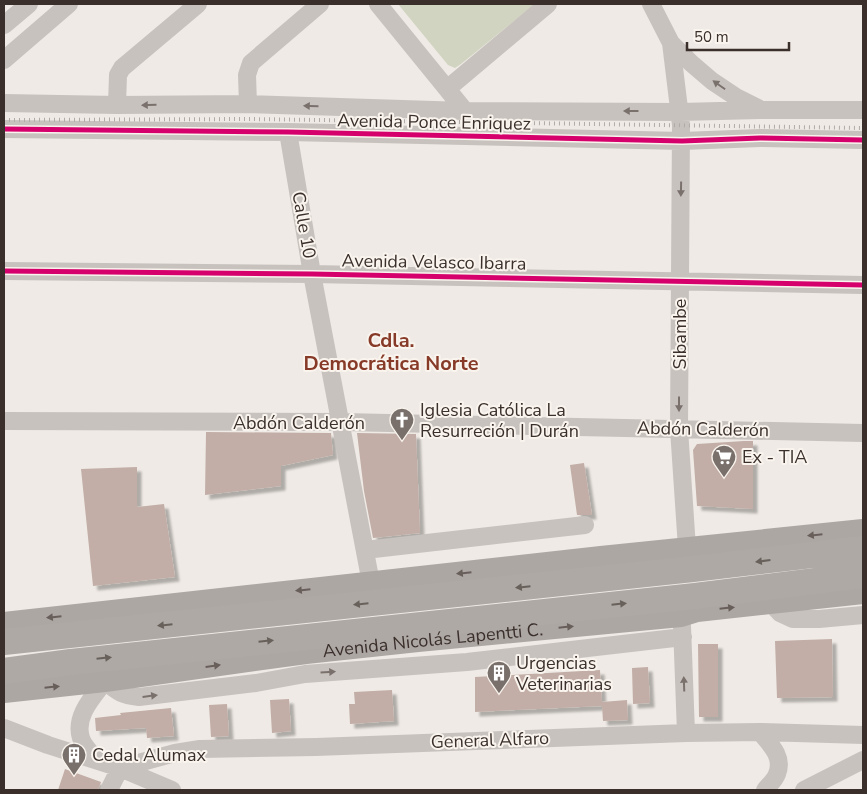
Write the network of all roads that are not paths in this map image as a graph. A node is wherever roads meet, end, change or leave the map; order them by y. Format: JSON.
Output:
{"nodes":[{"id":1,"x":29,"y":4,"type":"edge"},
{"id":2,"x":69,"y":4,"type":"edge"},
{"id":3,"x":198,"y":4,"type":"edge"},
{"id":4,"x":320,"y":4,"type":"edge"},
{"id":5,"x":378,"y":4,"type":"edge"},
{"id":6,"x":548,"y":4,"type":"edge"},
{"id":7,"x":651,"y":4,"type":"edge"},
{"id":8,"x":4,"y":25,"type":"edge"},
{"id":9,"x":671,"y":43,"type":"junction"},
{"id":10,"x":4,"y":60,"type":"edge"},
{"id":11,"x":447,"y":89,"type":"junction"},
{"id":12,"x":4,"y":103,"type":"edge"},
{"id":13,"x":248,"y":104,"type":"junction"},
{"id":14,"x":117,"y":105,"type":"junction"},
{"id":15,"x":465,"y":110,"type":"junction"},
{"id":16,"x":760,"y":110,"type":"junction"},
{"id":17,"x":863,"y":110,"type":"edge"},
{"id":18,"x":680,"y":112,"type":"junction"},
{"id":19,"x":4,"y":129,"type":"edge"},
{"id":20,"x":288,"y":132,"type":"junction"},
{"id":21,"x":863,"y":140,"type":"edge"},
{"id":22,"x":682,"y":141,"type":"junction"},
{"id":23,"x":4,"y":271,"type":"edge"},
{"id":24,"x":312,"y":274,"type":"junction"},
{"id":25,"x":680,"y":281,"type":"junction"},
{"id":26,"x":863,"y":285,"type":"edge"},
{"id":27,"x":4,"y":421,"type":"edge"},
{"id":28,"x":341,"y":422,"type":"junction"},
{"id":29,"x":679,"y":429,"type":"junction"},
{"id":30,"x":863,"y":433,"type":"edge"},
{"id":31,"x":585,"y":525,"type":"dead end"},
{"id":32,"x":863,"y":530,"type":"edge"},
{"id":33,"x":863,"y":549,"type":"edge"},
{"id":34,"x":365,"y":550,"type":"junction"},
{"id":35,"x":690,"y":559,"type":"junction"},
{"id":36,"x":863,"y":575,"type":"edge"},
{"id":37,"x":371,"y":583,"type":"junction"},
{"id":38,"x":863,"y":593,"type":"edge"},
{"id":39,"x":771,"y":603,"type":"junction"},
{"id":40,"x":863,"y":615,"type":"edge"},
{"id":41,"x":686,"y":616,"type":"junction"},
{"id":42,"x":4,"y":623,"type":"edge"},
{"id":43,"x":360,"y":639,"type":"junction"},
{"id":44,"x":4,"y":642,"type":"edge"},
{"id":45,"x":4,"y":671,"type":"edge"},
{"id":46,"x":105,"y":682,"type":"junction"},
{"id":47,"x":4,"y":692,"type":"edge"},
{"id":48,"x":4,"y":728,"type":"edge"},
{"id":49,"x":760,"y":732,"type":"junction"},
{"id":50,"x":686,"y":733,"type":"junction"},
{"id":51,"x":863,"y":735,"type":"edge"},
{"id":52,"x":98,"y":760,"type":"junction"},
{"id":53,"x":863,"y":760,"type":"edge"},
{"id":54,"x":120,"y":768,"type":"junction"},
{"id":55,"x":109,"y":790,"type":"edge"},
{"id":56,"x":172,"y":790,"type":"edge"},
{"id":57,"x":765,"y":790,"type":"edge"},
{"id":58,"x":804,"y":790,"type":"edge"}],
"edges":[{"from":1,"to":8,"type":"street"},
{"from":2,"to":10,"type":"street"},
{"from":3,"to":14,"type":"street"},
{"from":4,"to":13,"type":"street"},
{"from":5,"to":11,"type":"street"},
{"from":6,"to":11,"type":"street"},
{"from":7,"to":9,"type":"street","name":"Sibambe"},
{"from":16,"to":9,"type":"street","name":"Sibambe","one_way":true},
{"from":9,"to":18,"type":"street","name":"Sibambe"},
{"from":11,"to":15,"type":"street"},
{"from":12,"to":14,"type":"street","name":"Avenida Ponce Enriquez"},
{"from":13,"to":14,"type":"street","name":"Avenida Ponce Enriquez","one_way":true},
{"from":15,"to":13,"type":"street","name":"Avenida Ponce Enriquez","one_way":true},
{"from":18,"to":15,"type":"street","name":"Avenida Ponce Enriquez","one_way":true},
{"from":16,"to":17,"type":"street","name":"Avenida Ponce Enriquez"},
{"from":16,"to":18,"type":"street","name":"Avenida Ponce Enriquez"},
{"from":18,"to":22,"type":"street","name":"Sibambe"},
{"from":19,"to":20,"type":"street","name":"Avenida Ponce Enriquez"},
{"from":20,"to":22,"type":"street","name":"Avenida Ponce Enriquez"},
{"from":20,"to":24,"type":"street","name":"Calle 10"},
{"from":21,"to":22,"type":"street","name":"Avenida Ponce Enriquez"},
{"from":22,"to":25,"type":"street","name":"Sibambe","one_way":true},
{"from":23,"to":24,"type":"street","name":"Avenida Velasco Ibarra"},
{"from":24,"to":25,"type":"street","name":"Avenida Velasco Ibarra"},
{"from":24,"to":28,"type":"street","name":"Calle 10"},
{"from":25,"to":26,"type":"street","name":"Avenida Velasco Ibarra"},
{"from":25,"to":29,"type":"street","name":"Sibambe","one_way":true},
{"from":27,"to":28,"type":"street","name":"Abdón Calderón"},
{"from":28,"to":29,"type":"street","name":"Abdón Calderón"},
{"from":28,"to":34,"type":"street","name":"Calle 10"},
{"from":29,"to":30,"type":"street","name":"Abdón Calderón"},
{"from":29,"to":35,"type":"street","name":"Sibambe"},
{"from":31,"to":34,"type":"street"},
{"from":32,"to":35,"type":"main road","one_way":true},
{"from":33,"to":35,"type":"highway","one_way":true},
{"from":34,"to":37,"type":"street","name":"Calle 10"},
{"from":35,"to":37,"type":"main road","one_way":true},
{"from":35,"to":41,"type":"street","name":"Sibambe"},
{"from":35,"to":44,"type":"highway","one_way":true},
{"from":36,"to":41,"type":"highway","name":"Avenida Nicolás Lapentti C."},
{"from":37,"to":42,"type":"main road","one_way":true},
{"from":38,"to":39,"type":"main road","name":"Avenida Nicolás Lapentti C."},
{"from":39,"to":40,"type":"street"},
{"from":41,"to":39,"type":"main road","name":"Avenida Nicolás Lapentti C.","one_way":true},
{"from":43,"to":41,"type":"highway","name":"Avenida Nicolás Lapentti C.","one_way":true},
{"from":46,"to":41,"type":"street","one_way":true},
{"from":50,"to":41,"type":"street","name":"Sibambe","one_way":true},
{"from":45,"to":43,"type":"highway","name":"Avenida Nicolás Lapentti C.","one_way":true},
{"from":46,"to":43,"type":"main road","name":"Avenida Nicolás Lapentti C.","one_way":true},
{"from":47,"to":46,"type":"main road","name":"Avenida Nicolás Lapentti C.","one_way":true},
{"from":46,"to":52,"type":"street"},
{"from":48,"to":52,"type":"street"},
{"from":49,"to":50,"type":"street","name":"General Alfaro"},
{"from":49,"to":51,"type":"street","name":"General Alfaro"},
{"from":49,"to":57,"type":"street"},
{"from":50,"to":54,"type":"street","name":"General Alfaro"},
{"from":52,"to":54,"type":"street"},
{"from":53,"to":58,"type":"street"},
{"from":54,"to":55,"type":"street"},
{"from":54,"to":56,"type":"street"}]}
